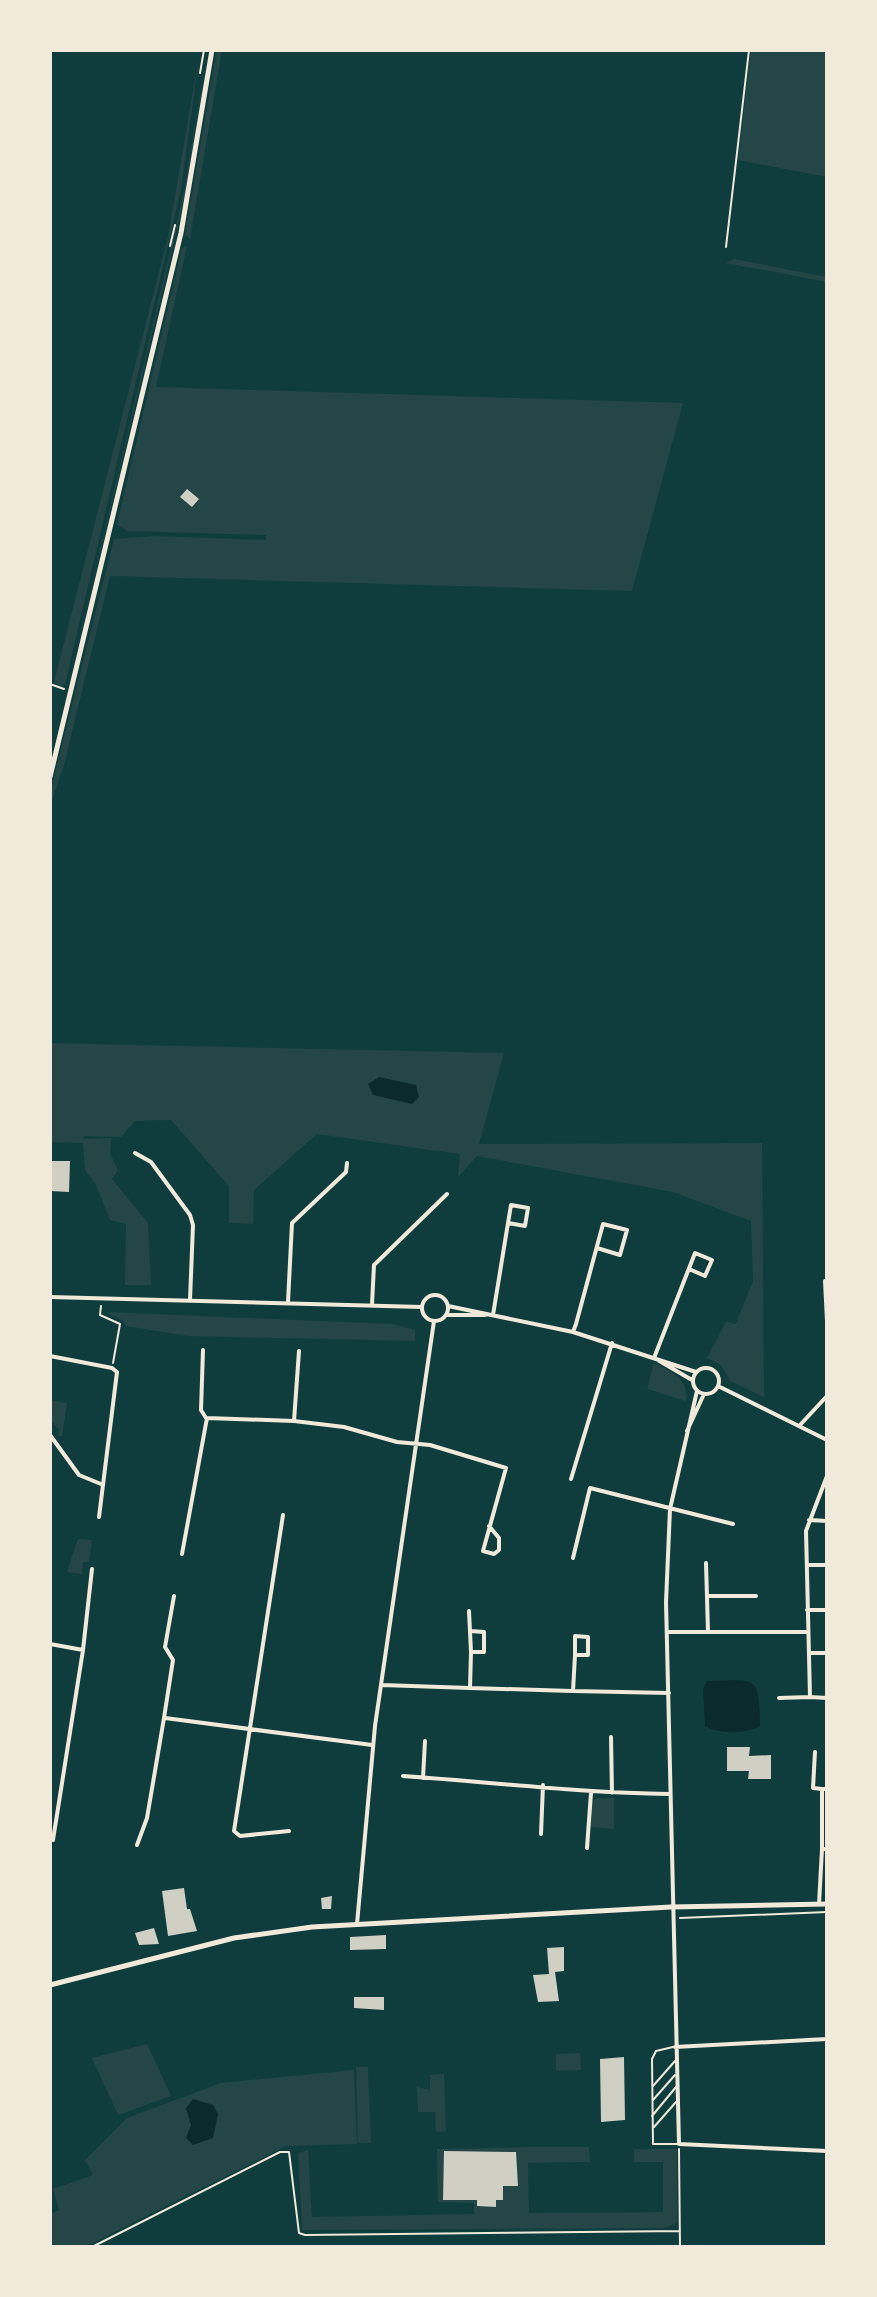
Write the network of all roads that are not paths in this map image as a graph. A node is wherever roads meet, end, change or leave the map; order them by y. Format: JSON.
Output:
{"nodes":[{"id":1,"x":212,"y":50,"type":"edge"},
{"id":2,"x":50,"y":777,"type":"edge"},
{"id":3,"x":135,"y":1153,"type":"dead end"},
{"id":4,"x":347,"y":1163,"type":"dead end"},
{"id":5,"x":447,"y":1194,"type":"dead end"},
{"id":6,"x":508,"y":1223,"type":"junction"},
{"id":7,"x":827,"y":1226,"type":"edge"},
{"id":8,"x":597,"y":1248,"type":"junction"},
{"id":9,"x":689,"y":1269,"type":"junction"},
{"id":10,"x":826,"y":1282,"type":"edge"},
{"id":11,"x":50,"y":1297,"type":"edge"},
{"id":12,"x":190,"y":1300,"type":"junction"},
{"id":13,"x":288,"y":1302,"type":"junction"},
{"id":14,"x":372,"y":1305,"type":"junction"},
{"id":15,"x":448,"y":1306,"type":"junction"},
{"id":16,"x":422,"y":1307,"type":"junction"},
{"id":17,"x":490,"y":1314,"type":"junction"},
{"id":18,"x":446,"y":1315,"type":"junction"},
{"id":19,"x":434,"y":1321,"type":"junction"},
{"id":20,"x":827,"y":1321,"type":"edge"},
{"id":21,"x":573,"y":1332,"type":"junction"},
{"id":22,"x":612,"y":1343,"type":"junction"},
{"id":23,"x":203,"y":1350,"type":"dead end"},
{"id":24,"x":299,"y":1351,"type":"dead end"},
{"id":25,"x":50,"y":1356,"type":"edge"},
{"id":26,"x":654,"y":1358,"type":"junction"},
{"id":27,"x":696,"y":1372,"type":"junction"},
{"id":28,"x":692,"y":1380,"type":"junction"},
{"id":29,"x":718,"y":1386,"type":"junction"},
{"id":30,"x":697,"y":1391,"type":"junction"},
{"id":31,"x":704,"y":1394,"type":"junction"},
{"id":32,"x":827,"y":1396,"type":"edge"},
{"id":33,"x":207,"y":1418,"type":"junction"},
{"id":34,"x":294,"y":1421,"type":"junction"},
{"id":35,"x":800,"y":1425,"type":"junction"},
{"id":36,"x":686,"y":1433,"type":"junction"},
{"id":37,"x":50,"y":1435,"type":"edge"},
{"id":38,"x":827,"y":1440,"type":"edge"},
{"id":39,"x":416,"y":1444,"type":"junction"},
{"id":40,"x":827,"y":1476,"type":"edge"},
{"id":41,"x":571,"y":1479,"type":"dead end"},
{"id":42,"x":101,"y":1485,"type":"junction"},
{"id":43,"x":670,"y":1509,"type":"junction"},
{"id":44,"x":283,"y":1515,"type":"dead end"},
{"id":45,"x":99,"y":1517,"type":"dead end"},
{"id":46,"x":809,"y":1520,"type":"junction"},
{"id":47,"x":827,"y":1521,"type":"edge"},
{"id":48,"x":733,"y":1524,"type":"dead end"},
{"id":49,"x":489,"y":1526,"type":"junction"},
{"id":50,"x":182,"y":1554,"type":"dead end"},
{"id":51,"x":573,"y":1558,"type":"dead end"},
{"id":52,"x":706,"y":1563,"type":"dead end"},
{"id":53,"x":807,"y":1565,"type":"junction"},
{"id":54,"x":827,"y":1565,"type":"edge"},
{"id":55,"x":92,"y":1569,"type":"dead end"},
{"id":56,"x":174,"y":1596,"type":"dead end"},
{"id":57,"x":707,"y":1596,"type":"junction"},
{"id":58,"x":756,"y":1596,"type":"dead end"},
{"id":59,"x":807,"y":1610,"type":"junction"},
{"id":60,"x":827,"y":1610,"type":"edge"},
{"id":61,"x":469,"y":1611,"type":"dead end"},
{"id":62,"x":471,"y":1631,"type":"junction"},
{"id":63,"x":667,"y":1632,"type":"junction"},
{"id":64,"x":708,"y":1632,"type":"junction"},
{"id":65,"x":808,"y":1632,"type":"junction"},
{"id":66,"x":50,"y":1644,"type":"edge"},
{"id":67,"x":83,"y":1650,"type":"junction"},
{"id":68,"x":471,"y":1652,"type":"junction"},
{"id":69,"x":809,"y":1653,"type":"junction"},
{"id":70,"x":827,"y":1653,"type":"edge"},
{"id":71,"x":575,"y":1655,"type":"junction"},
{"id":72,"x":382,"y":1685,"type":"junction"},
{"id":73,"x":470,"y":1688,"type":"junction"},
{"id":74,"x":573,"y":1691,"type":"junction"},
{"id":75,"x":669,"y":1693,"type":"junction"},
{"id":76,"x":810,"y":1697,"type":"junction"},
{"id":77,"x":779,"y":1698,"type":"dead end"},
{"id":78,"x":827,"y":1698,"type":"edge"},
{"id":79,"x":164,"y":1718,"type":"junction"},
{"id":80,"x":251,"y":1729,"type":"junction"},
{"id":81,"x":611,"y":1737,"type":"dead end"},
{"id":82,"x":425,"y":1741,"type":"dead end"},
{"id":83,"x":372,"y":1745,"type":"junction"},
{"id":84,"x":815,"y":1752,"type":"dead end"},
{"id":85,"x":403,"y":1776,"type":"dead end"},
{"id":86,"x":423,"y":1778,"type":"junction"},
{"id":87,"x":543,"y":1785,"type":"junction"},
{"id":88,"x":825,"y":1789,"type":"edge"},
{"id":89,"x":591,"y":1793,"type":"junction"},
{"id":90,"x":612,"y":1793,"type":"junction"},
{"id":91,"x":669,"y":1794,"type":"junction"},
{"id":92,"x":289,"y":1831,"type":"dead end"},
{"id":93,"x":541,"y":1834,"type":"dead end"},
{"id":94,"x":50,"y":1839,"type":"edge"},
{"id":95,"x":137,"y":1845,"type":"dead end"},
{"id":96,"x":587,"y":1848,"type":"dead end"},
{"id":97,"x":824,"y":1849,"type":"edge"},
{"id":98,"x":819,"y":1904,"type":"junction"},
{"id":99,"x":827,"y":1904,"type":"edge"},
{"id":100,"x":671,"y":1907,"type":"junction"},
{"id":101,"x":357,"y":1924,"type":"junction"},
{"id":102,"x":50,"y":1985,"type":"edge"},
{"id":103,"x":827,"y":2039,"type":"edge"},
{"id":104,"x":675,"y":2047,"type":"junction"},
{"id":105,"x":675,"y":2061,"type":"junction"},
{"id":106,"x":676,"y":2074,"type":"junction"},
{"id":107,"x":653,"y":2086,"type":"junction"},
{"id":108,"x":677,"y":2086,"type":"junction"},
{"id":109,"x":653,"y":2100,"type":"junction"},
{"id":110,"x":677,"y":2101,"type":"junction"},
{"id":111,"x":652,"y":2116,"type":"junction"},
{"id":112,"x":653,"y":2129,"type":"junction"},
{"id":113,"x":679,"y":2144,"type":"junction"},
{"id":114,"x":827,"y":2151,"type":"edge"}],
"edges":[{"from":1,"to":2,"type":"street"},
{"from":3,"to":12,"type":"street"},
{"from":4,"to":13,"type":"street"},
{"from":5,"to":14,"type":"street"},
{"from":6,"to":6,"type":"street"},
{"from":6,"to":17,"type":"street"},
{"from":7,"to":10,"type":"street"},
{"from":8,"to":8,"type":"street"},
{"from":8,"to":21,"type":"street"},
{"from":9,"to":9,"type":"street"},
{"from":9,"to":26,"type":"street"},
{"from":10,"to":20,"type":"street"},
{"from":11,"to":12,"type":"street"},
{"from":12,"to":13,"type":"street"},
{"from":13,"to":14,"type":"street"},
{"from":14,"to":16,"type":"street"},
{"from":15,"to":16,"type":"street"},
{"from":15,"to":17,"type":"street"},
{"from":15,"to":18,"type":"street"},
{"from":16,"to":19,"type":"street"},
{"from":17,"to":18,"type":"street"},
{"from":17,"to":21,"type":"street"},
{"from":18,"to":19,"type":"street"},
{"from":19,"to":39,"type":"street"},
{"from":21,"to":22,"type":"street"},
{"from":22,"to":26,"type":"street"},
{"from":22,"to":41,"type":"street"},
{"from":23,"to":33,"type":"street"},
{"from":24,"to":34,"type":"street"},
{"from":25,"to":42,"type":"street"},
{"from":26,"to":27,"type":"street"},
{"from":26,"to":28,"type":"street"},
{"from":27,"to":28,"type":"street"},
{"from":27,"to":29,"type":"street"},
{"from":28,"to":30,"type":"street"},
{"from":29,"to":31,"type":"street"},
{"from":29,"to":35,"type":"street"},
{"from":30,"to":31,"type":"street"},
{"from":30,"to":36,"type":"street"},
{"from":31,"to":36,"type":"street"},
{"from":32,"to":35,"type":"street"},
{"from":33,"to":34,"type":"street"},
{"from":33,"to":50,"type":"street"},
{"from":34,"to":39,"type":"street"},
{"from":35,"to":38,"type":"street"},
{"from":36,"to":43,"type":"street"},
{"from":37,"to":42,"type":"street"},
{"from":39,"to":49,"type":"street"},
{"from":39,"to":72,"type":"street"},
{"from":40,"to":46,"type":"street"},
{"from":42,"to":45,"type":"street"},
{"from":43,"to":48,"type":"street"},
{"from":43,"to":51,"type":"street"},
{"from":43,"to":63,"type":"street"},
{"from":44,"to":80,"type":"street"},
{"from":46,"to":47,"type":"street"},
{"from":46,"to":53,"type":"street"},
{"from":49,"to":49,"type":"street"},
{"from":52,"to":57,"type":"street"},
{"from":53,"to":54,"type":"street"},
{"from":53,"to":59,"type":"street"},
{"from":55,"to":67,"type":"street"},
{"from":56,"to":79,"type":"street"},
{"from":57,"to":58,"type":"street"},
{"from":57,"to":64,"type":"street"},
{"from":59,"to":60,"type":"street"},
{"from":59,"to":65,"type":"street"},
{"from":61,"to":62,"type":"street"},
{"from":62,"to":68,"type":"street"},
{"from":62,"to":68,"type":"street"},
{"from":63,"to":64,"type":"street"},
{"from":63,"to":75,"type":"street"},
{"from":64,"to":65,"type":"street"},
{"from":65,"to":69,"type":"street"},
{"from":66,"to":67,"type":"street"},
{"from":67,"to":94,"type":"street"},
{"from":68,"to":73,"type":"street"},
{"from":69,"to":70,"type":"street"},
{"from":69,"to":76,"type":"street"},
{"from":71,"to":71,"type":"street"},
{"from":71,"to":74,"type":"street"},
{"from":72,"to":73,"type":"street"},
{"from":72,"to":83,"type":"street"},
{"from":73,"to":74,"type":"street"},
{"from":74,"to":75,"type":"street"},
{"from":75,"to":91,"type":"street"},
{"from":76,"to":77,"type":"street"},
{"from":76,"to":78,"type":"street"},
{"from":79,"to":80,"type":"street"},
{"from":79,"to":95,"type":"street"},
{"from":80,"to":83,"type":"street"},
{"from":80,"to":92,"type":"street"},
{"from":81,"to":90,"type":"street"},
{"from":82,"to":86,"type":"street"},
{"from":83,"to":101,"type":"street"},
{"from":84,"to":88,"type":"street"},
{"from":85,"to":86,"type":"street"},
{"from":86,"to":87,"type":"street"},
{"from":87,"to":89,"type":"street"},
{"from":87,"to":93,"type":"street"},
{"from":88,"to":97,"type":"street"},
{"from":89,"to":90,"type":"street"},
{"from":89,"to":96,"type":"street"},
{"from":90,"to":91,"type":"street"},
{"from":91,"to":100,"type":"street"},
{"from":97,"to":98,"type":"street"},
{"from":98,"to":99,"type":"street"},
{"from":98,"to":100,"type":"street"},
{"from":100,"to":101,"type":"street"},
{"from":100,"to":104,"type":"street"},
{"from":101,"to":102,"type":"street"},
{"from":103,"to":104,"type":"street"},
{"from":104,"to":105,"type":"street"},
{"from":104,"to":107,"type":"lane"},
{"from":105,"to":106,"type":"street"},
{"from":105,"to":107,"type":"lane"},
{"from":106,"to":108,"type":"street"},
{"from":106,"to":109,"type":"lane"},
{"from":107,"to":109,"type":"lane"},
{"from":108,"to":110,"type":"street"},
{"from":108,"to":111,"type":"lane"},
{"from":109,"to":111,"type":"lane"},
{"from":110,"to":112,"type":"lane"},
{"from":110,"to":113,"type":"street"},
{"from":111,"to":112,"type":"lane"},
{"from":112,"to":113,"type":"lane"},
{"from":113,"to":114,"type":"street"}]}
